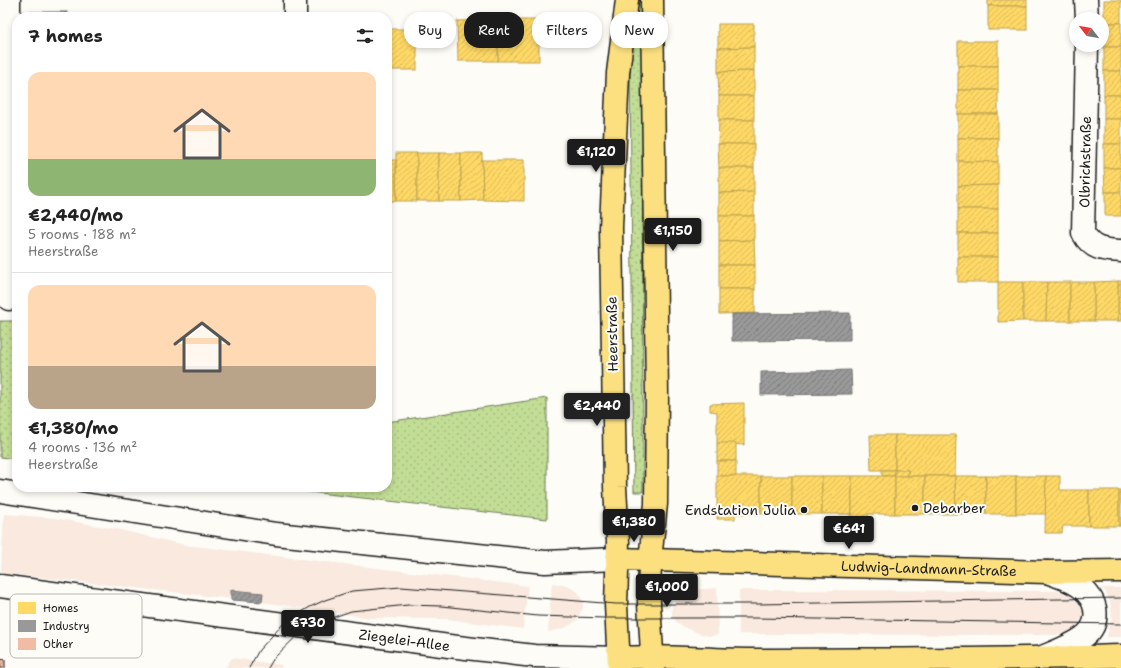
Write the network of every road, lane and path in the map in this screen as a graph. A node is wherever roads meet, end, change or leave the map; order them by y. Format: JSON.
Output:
{"nodes":[{"id":1,"x":9,"y":0,"type":"edge"},
{"id":2,"x":295,"y":0,"type":"edge"},
{"id":3,"x":627,"y":0,"type":"edge"},
{"id":4,"x":652,"y":0,"type":"edge"},
{"id":5,"x":1086,"y":0,"type":"edge"},
{"id":6,"x":295,"y":12,"type":"edge"},
{"id":7,"x":1086,"y":12,"type":"edge"},
{"id":8,"x":1087,"y":52,"type":"edge"},
{"id":9,"x":1121,"y":251,"type":"edge"},
{"id":10,"x":9,"y":299,"type":"edge"},
{"id":11,"x":0,"y":491,"type":"edge"},
{"id":12,"x":617,"y":559,"type":"junction"},
{"id":13,"x":650,"y":560,"type":"junction"},
{"id":14,"x":1121,"y":571,"type":"edge"},
{"id":15,"x":1047,"y":572,"type":"junction"},
{"id":16,"x":0,"y":586,"type":"edge"},
{"id":17,"x":60,"y":594,"type":"edge"},
{"id":18,"x":142,"y":605,"type":"edge"},
{"id":19,"x":1121,"y":656,"type":"edge"},
{"id":20,"x":652,"y":662,"type":"edge"},
{"id":21,"x":619,"y":663,"type":"edge"},
{"id":22,"x":1037,"y":663,"type":"edge"}],
"edges":[{"from":1,"to":10,"type":"street"},
{"from":2,"to":6,"type":"street"},
{"from":3,"to":12,"type":"main road","name":"Heerstraße"},
{"from":4,"to":13,"type":"main road"},
{"from":5,"to":7,"type":"street"},
{"from":8,"to":9,"type":"street","name":"Olbrichstraße"},
{"from":11,"to":12,"type":"street"},
{"from":12,"to":13,"type":"main road","name":"Ludwig-Landmann-Straße"},
{"from":12,"to":21,"type":"main road","name":"Heerstraße"},
{"from":13,"to":15,"type":"main road","name":"Ludwig-Landmann-Straße"},
{"from":13,"to":20,"type":"main road"},
{"from":14,"to":15,"type":"main road","name":"Ludwig-Landmann-Straße"},
{"from":15,"to":22,"type":"street"},
{"from":16,"to":17,"type":"street","name":"Ziegelei-Allee"},
{"from":18,"to":21,"type":"street","name":"Ziegelei-Allee"},
{"from":19,"to":22,"type":"main road"},
{"from":20,"to":21,"type":"main road"},
{"from":20,"to":22,"type":"main road"}]}
